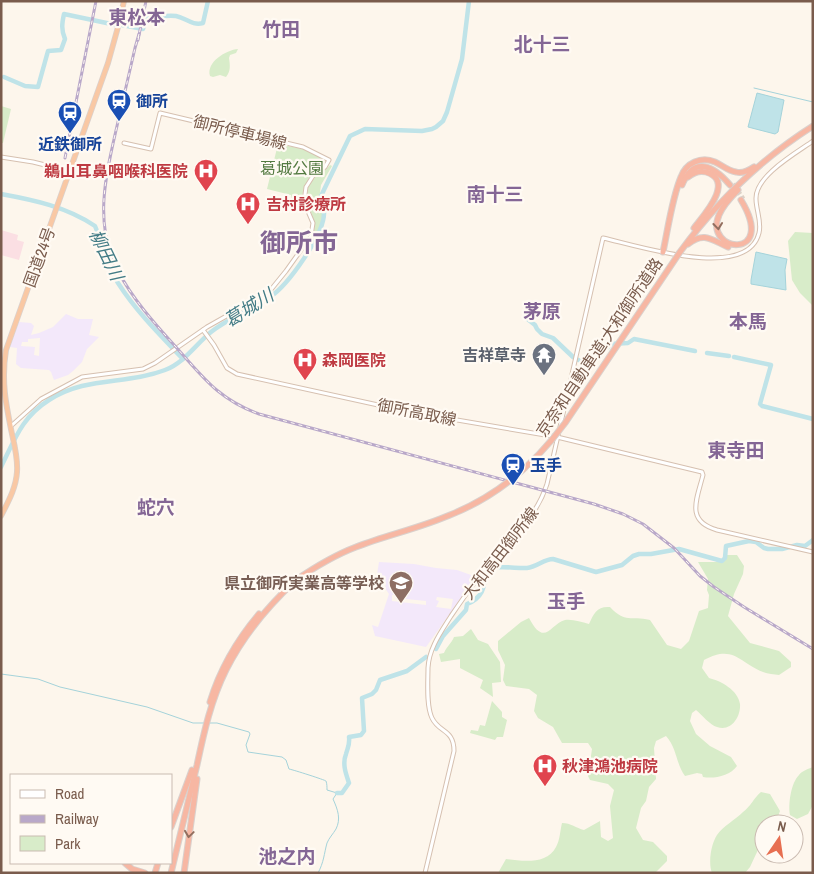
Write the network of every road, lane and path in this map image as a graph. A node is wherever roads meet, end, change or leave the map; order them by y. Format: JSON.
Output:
{"nodes":[{"id":1,"x":124,"y":1,"type":"edge"},
{"id":2,"x":813,"y":126,"type":"edge"},
{"id":3,"x":813,"y":141,"type":"edge"},
{"id":4,"x":124,"y":142,"type":"dead end"},
{"id":5,"x":1,"y":157,"type":"edge"},
{"id":6,"x":766,"y":160,"type":"junction"},
{"id":7,"x":69,"y":171,"type":"junction"},
{"id":8,"x":681,"y":177,"type":"junction"},
{"id":9,"x":680,"y":189,"type":"junction"},
{"id":10,"x":664,"y":252,"type":"junction"},
{"id":11,"x":679,"y":252,"type":"junction"},
{"id":12,"x":204,"y":330,"type":"junction"},
{"id":13,"x":11,"y":426,"type":"junction"},
{"id":14,"x":558,"y":437,"type":"junction"},
{"id":15,"x":1,"y":516,"type":"edge"},
{"id":16,"x":813,"y":552,"type":"edge"},
{"id":17,"x":296,"y":580,"type":"junction"},
{"id":18,"x":188,"y":794,"type":"junction"},
{"id":19,"x":177,"y":810,"type":"junction"},
{"id":20,"x":172,"y":817,"type":"edge"},
{"id":21,"x":172,"y":823,"type":"edge"},
{"id":22,"x":172,"y":858,"type":"edge"},
{"id":23,"x":125,"y":864,"type":"edge"},
{"id":24,"x":145,"y":873,"type":"edge"},
{"id":25,"x":170,"y":873,"type":"edge"},
{"id":26,"x":184,"y":873,"type":"edge"},
{"id":27,"x":425,"y":873,"type":"edge"}],
"edges":[{"from":1,"to":7,"type":"highway","name":"国道24号"},
{"from":2,"to":6,"type":"highway","name":"京奈和自動車道;大和御所道路"},
{"from":3,"to":10,"type":"main road","name":"大和高田御所線"},
{"from":4,"to":12,"type":"main road","name":"御所停車場線"},
{"from":5,"to":7,"type":"main road"},
{"from":6,"to":8,"type":"highway"},
{"from":6,"to":11,"type":"highway","name":"京奈和自動車道;大和御所道路"},
{"from":6,"to":11,"type":"highway","one_way":true},
{"from":7,"to":13,"type":"highway","name":"国道24号"},
{"from":8,"to":9,"type":"highway"},
{"from":8,"to":10,"type":"highway"},
{"from":9,"to":10,"type":"highway"},
{"from":9,"to":11,"type":"highway"},
{"from":10,"to":14,"type":"main road","name":"大和高田御所線"},
{"from":11,"to":17,"type":"highway","name":"京奈和自動車道;大和御所道路","bridge":true},
{"from":12,"to":13,"type":"main road"},
{"from":12,"to":14,"type":"main road","name":"御所高取線"},
{"from":13,"to":15,"type":"highway","name":"国道24号"},
{"from":14,"to":16,"type":"main road","name":"御所高取線"},
{"from":14,"to":27,"type":"main road","name":"大和高田御所線"},
{"from":17,"to":18,"type":"highway","name":"京奈和自動車道;大和御所道路"},
{"from":17,"to":18,"type":"highway","name":"京奈和自動車道;大和御所道路"},
{"from":18,"to":19,"type":"highway"},
{"from":18,"to":22,"type":"highway"},
{"from":18,"to":25,"type":"highway"},
{"from":18,"to":26,"type":"highway","one_way":true},
{"from":19,"to":20,"type":"highway"},
{"from":19,"to":21,"type":"highway"},
{"from":23,"to":24,"type":"highway"}]}
